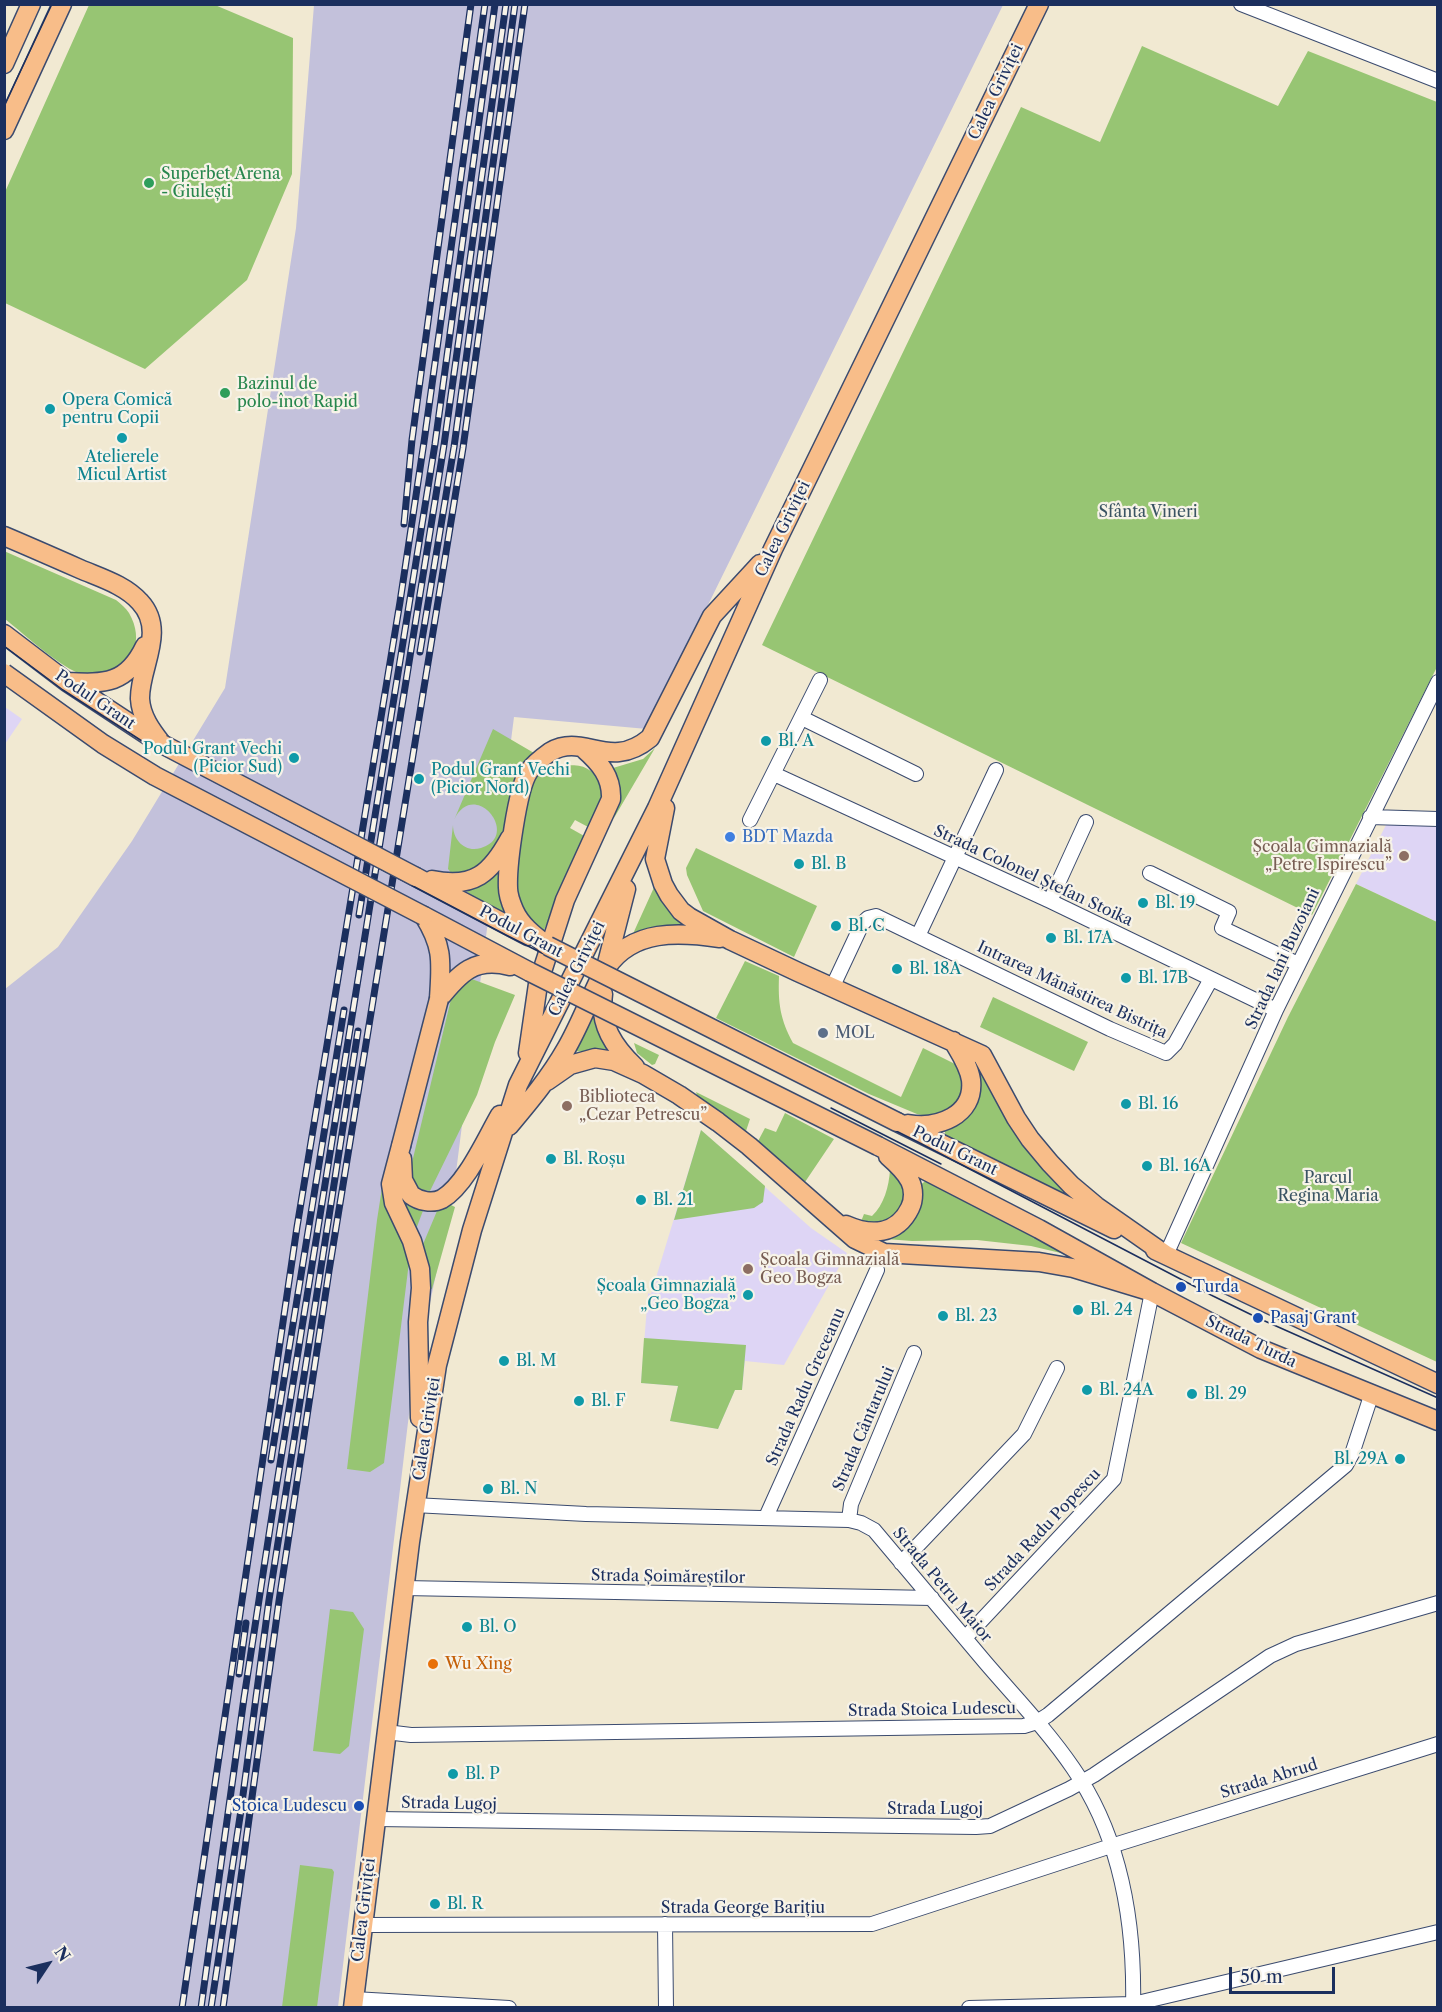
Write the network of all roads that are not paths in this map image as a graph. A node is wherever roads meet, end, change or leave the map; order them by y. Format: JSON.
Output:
{"nodes":[{"id":1,"x":32,"y":4,"type":"edge"},
{"id":2,"x":62,"y":4,"type":"edge"},
{"id":3,"x":1039,"y":4,"type":"edge"},
{"id":4,"x":1241,"y":4,"type":"edge"},
{"id":5,"x":4,"y":64,"type":"edge"},
{"id":6,"x":1437,"y":81,"type":"edge"},
{"id":7,"x":4,"y":130,"type":"edge"},
{"id":8,"x":4,"y":536,"type":"edge"},
{"id":9,"x":773,"y":549,"type":"junction"},
{"id":10,"x":151,"y":633,"type":"junction"},
{"id":11,"x":4,"y":634,"type":"edge"},
{"id":12,"x":4,"y":673,"type":"edge"},
{"id":13,"x":820,"y":680,"type":"dead end"},
{"id":14,"x":67,"y":682,"type":"junction"},
{"id":15,"x":1437,"y":682,"type":"edge"},
{"id":16,"x":802,"y":718,"type":"junction"},
{"id":17,"x":162,"y":744,"type":"junction"},
{"id":18,"x":584,"y":748,"type":"junction"},
{"id":19,"x":996,"y":770,"type":"dead end"},
{"id":20,"x":774,"y":774,"type":"junction"},
{"id":21,"x":916,"y":774,"type":"dead end"},
{"id":22,"x":672,"y":777,"type":"junction"},
{"id":23,"x":1370,"y":817,"type":"junction"},
{"id":24,"x":1437,"y":819,"type":"edge"},
{"id":25,"x":750,"y":820,"type":"dead end"},
{"id":26,"x":1086,"y":822,"type":"dead end"},
{"id":27,"x":514,"y":831,"type":"junction"},
{"id":28,"x":634,"y":857,"type":"junction"},
{"id":29,"x":956,"y":859,"type":"junction"},
{"id":30,"x":1150,"y":873,"type":"dead end"},
{"id":31,"x":416,"y":877,"type":"junction"},
{"id":32,"x":1050,"y":901,"type":"junction"},
{"id":33,"x":424,"y":916,"type":"junction"},
{"id":34,"x":918,"y":936,"type":"junction"},
{"id":35,"x":730,"y":940,"type":"junction"},
{"id":36,"x":548,"y":946,"type":"junction"},
{"id":37,"x":1298,"y":964,"type":"junction"},
{"id":38,"x":606,"y":967,"type":"junction"},
{"id":39,"x":530,"y":972,"type":"junction"},
{"id":40,"x":1211,"y":979,"type":"junction"},
{"id":41,"x":832,"y":988,"type":"junction"},
{"id":42,"x":439,"y":999,"type":"junction"},
{"id":43,"x":1276,"y":1010,"type":"junction"},
{"id":44,"x":953,"y":1041,"type":"junction"},
{"id":45,"x":526,"y":1067,"type":"junction"},
{"id":46,"x":643,"y":1074,"type":"junction"},
{"id":47,"x":547,"y":1081,"type":"junction"},
{"id":48,"x":518,"y":1085,"type":"junction"},
{"id":49,"x":897,"y":1122,"type":"junction"},
{"id":50,"x":502,"y":1134,"type":"junction"},
{"id":51,"x":401,"y":1146,"type":"junction"},
{"id":52,"x":878,"y":1146,"type":"junction"},
{"id":53,"x":829,"y":1217,"type":"junction"},
{"id":54,"x":1072,"y":1247,"type":"joint"},
{"id":55,"x":1166,"y":1255,"type":"junction"},
{"id":56,"x":877,"y":1270,"type":"dead end"},
{"id":57,"x":1152,"y":1293,"type":"junction"},
{"id":58,"x":914,"y":1353,"type":"dead end"},
{"id":59,"x":1057,"y":1368,"type":"dead end"},
{"id":60,"x":1437,"y":1384,"type":"edge"},
{"id":61,"x":1371,"y":1395,"type":"junction"},
{"id":62,"x":1437,"y":1421,"type":"edge"},
{"id":63,"x":421,"y":1461,"type":"junction"},
{"id":64,"x":414,"y":1505,"type":"junction"},
{"id":65,"x":766,"y":1517,"type":"junction"},
{"id":66,"x":849,"y":1520,"type":"junction"},
{"id":67,"x":902,"y":1563,"type":"junction"},
{"id":68,"x":404,"y":1588,"type":"junction"},
{"id":69,"x":932,"y":1598,"type":"junction"},
{"id":70,"x":1437,"y":1602,"type":"edge"},
{"id":71,"x":965,"y":1638,"type":"junction"},
{"id":72,"x":1037,"y":1722,"type":"junction"},
{"id":73,"x":386,"y":1732,"type":"junction"},
{"id":74,"x":1437,"y":1744,"type":"edge"},
{"id":75,"x":1082,"y":1782,"type":"junction"},
{"id":76,"x":376,"y":1820,"type":"junction"},
{"id":77,"x":1111,"y":1846,"type":"junction"},
{"id":78,"x":665,"y":1924,"type":"junction"},
{"id":79,"x":362,"y":1925,"type":"junction"},
{"id":80,"x":1437,"y":1932,"type":"edge"},
{"id":81,"x":353,"y":2003,"type":"edge"},
{"id":82,"x":1133,"y":2006,"type":"edge"},
{"id":83,"x":509,"y":2007,"type":"edge"},
{"id":84,"x":666,"y":2007,"type":"edge"},
{"id":85,"x":969,"y":2007,"type":"edge"}],
"edges":[{"from":1,"to":5,"type":"main road"},
{"from":2,"to":7,"type":"main road"},
{"from":3,"to":9,"type":"main road","name":"Calea Griviței"},
{"from":4,"to":6,"type":"street"},
{"from":8,"to":10,"type":"main road"},
{"from":9,"to":18,"type":"main road"},
{"from":9,"to":22,"type":"main road","name":"Calea Griviței"},
{"from":10,"to":14,"type":"main road"},
{"from":10,"to":17,"type":"main road"},
{"from":11,"to":14,"type":"main road","name":"Podul Grant"},
{"from":12,"to":33,"type":"main road","name":"Podul Grant","bridge":true},
{"from":13,"to":16,"type":"street"},
{"from":14,"to":17,"type":"main road","name":"Podul Grant"},
{"from":15,"to":23,"type":"street","name":"Strada Iani Buzoiani"},
{"from":16,"to":20,"type":"street"},
{"from":16,"to":21,"type":"street"},
{"from":17,"to":31,"type":"main road","name":"Podul Grant","bridge":true},
{"from":18,"to":27,"type":"main road"},
{"from":18,"to":45,"type":"main road"},
{"from":19,"to":29,"type":"street"},
{"from":20,"to":25,"type":"street"},
{"from":20,"to":29,"type":"street","name":"Strada Colonel Ștefan Stoika"},
{"from":22,"to":28,"type":"main road","name":"Calea Griviței"},
{"from":22,"to":35,"type":"main road"},
{"from":23,"to":24,"type":"street"},
{"from":23,"to":37,"type":"street","name":"Strada Iani Buzoiani"},
{"from":26,"to":32,"type":"street"},
{"from":27,"to":31,"type":"main road"},
{"from":27,"to":36,"type":"main road"},
{"from":28,"to":38,"type":"main road"},
{"from":28,"to":45,"type":"main road","name":"Calea Griviței"},
{"from":29,"to":32,"type":"street","name":"Strada Colonel Ștefan Stoika"},
{"from":29,"to":34,"type":"street"},
{"from":30,"to":37,"type":"street"},
{"from":31,"to":36,"type":"main road","name":"Podul Grant"},
{"from":32,"to":40,"type":"street","name":"Strada Colonel Ștefan Stoika"},
{"from":33,"to":39,"type":"main road","name":"Podul Grant"},
{"from":33,"to":42,"type":"main road"},
{"from":34,"to":40,"type":"street","name":"Intrarea Mănăstirea Bistrița"},
{"from":34,"to":41,"type":"street"},
{"from":35,"to":38,"type":"main road"},
{"from":35,"to":41,"type":"main road"},
{"from":36,"to":49,"type":"main road","name":"Podul Grant","bridge":true},
{"from":37,"to":43,"type":"street","name":"Strada Iani Buzoiani"},
{"from":38,"to":46,"type":"main road"},
{"from":38,"to":47,"type":"main road"},
{"from":39,"to":42,"type":"main road"},
{"from":39,"to":52,"type":"main road","name":"Podul Grant","bridge":true},
{"from":40,"to":43,"type":"street","name":"Strada Colonel Ștefan Stoika"},
{"from":41,"to":44,"type":"main road"},
{"from":42,"to":51,"type":"main road","bridge":true},
{"from":43,"to":55,"type":"street","name":"Strada Iani Buzoiani"},
{"from":44,"to":49,"type":"main road"},
{"from":44,"to":55,"type":"main road"},
{"from":45,"to":48,"type":"main road","name":"Calea Griviței"},
{"from":46,"to":47,"type":"main road"},
{"from":46,"to":53,"type":"main road"},
{"from":47,"to":50,"type":"main road"},
{"from":48,"to":50,"type":"main road","name":"Calea Griviței"},
{"from":48,"to":51,"type":"main road"},
{"from":49,"to":55,"type":"main road","name":"Podul Grant"},
{"from":50,"to":63,"type":"main road","name":"Calea Griviței"},
{"from":51,"to":63,"type":"main road"},
{"from":52,"to":53,"type":"main road"},
{"from":52,"to":54,"type":"main road","name":"Podul Grant"},
{"from":53,"to":57,"type":"main road"},
{"from":54,"to":57,"type":"main road","name":"Strada Turda"},
{"from":55,"to":60,"type":"main road"},
{"from":56,"to":65,"type":"street","name":"Strada Radu Greceanu"},
{"from":57,"to":61,"type":"main road","name":"Strada Turda"},
{"from":57,"to":71,"type":"street","name":"Strada Radu Popescu"},
{"from":58,"to":66,"type":"street","name":"Strada Cântarului"},
{"from":59,"to":67,"type":"street"},
{"from":61,"to":62,"type":"main road","name":"Strada Turda"},
{"from":61,"to":72,"type":"street","name":"Strada Stoica Ludescu"},
{"from":63,"to":64,"type":"main road","name":"Calea Griviței"},
{"from":64,"to":65,"type":"street","name":"Strada Petru Maior"},
{"from":64,"to":68,"type":"main road","name":"Calea Griviței"},
{"from":65,"to":66,"type":"street","name":"Strada Petru Maior"},
{"from":66,"to":67,"type":"street","name":"Strada Petru Maior"},
{"from":67,"to":69,"type":"street","name":"Strada Petru Maior"},
{"from":68,"to":69,"type":"street","name":"Strada Șoimăreștilor"},
{"from":68,"to":73,"type":"main road","name":"Calea Griviței"},
{"from":69,"to":71,"type":"street","name":"Strada Petru Maior"},
{"from":70,"to":75,"type":"street","name":"Strada Lugoj"},
{"from":71,"to":72,"type":"street","name":"Strada Petru Maior"},
{"from":72,"to":73,"type":"street","name":"Strada Stoica Ludescu"},
{"from":72,"to":75,"type":"street","name":"Strada Petru Maior"},
{"from":73,"to":76,"type":"main road","name":"Calea Griviței"},
{"from":74,"to":77,"type":"street","name":"Strada Abrud"},
{"from":75,"to":76,"type":"street","name":"Strada Lugoj"},
{"from":75,"to":77,"type":"street","name":"Strada Petru Maior"},
{"from":76,"to":79,"type":"main road","name":"Calea Griviței"},
{"from":77,"to":78,"type":"street","name":"Strada George Barițiu"},
{"from":77,"to":82,"type":"street","name":"Strada Petru Maior"},
{"from":78,"to":79,"type":"street","name":"Strada George Barițiu"},
{"from":78,"to":84,"type":"street"},
{"from":79,"to":81,"type":"main road","name":"Calea Griviței"},
{"from":80,"to":82,"type":"street"},
{"from":81,"to":83,"type":"street"},
{"from":82,"to":85,"type":"street"}]}
